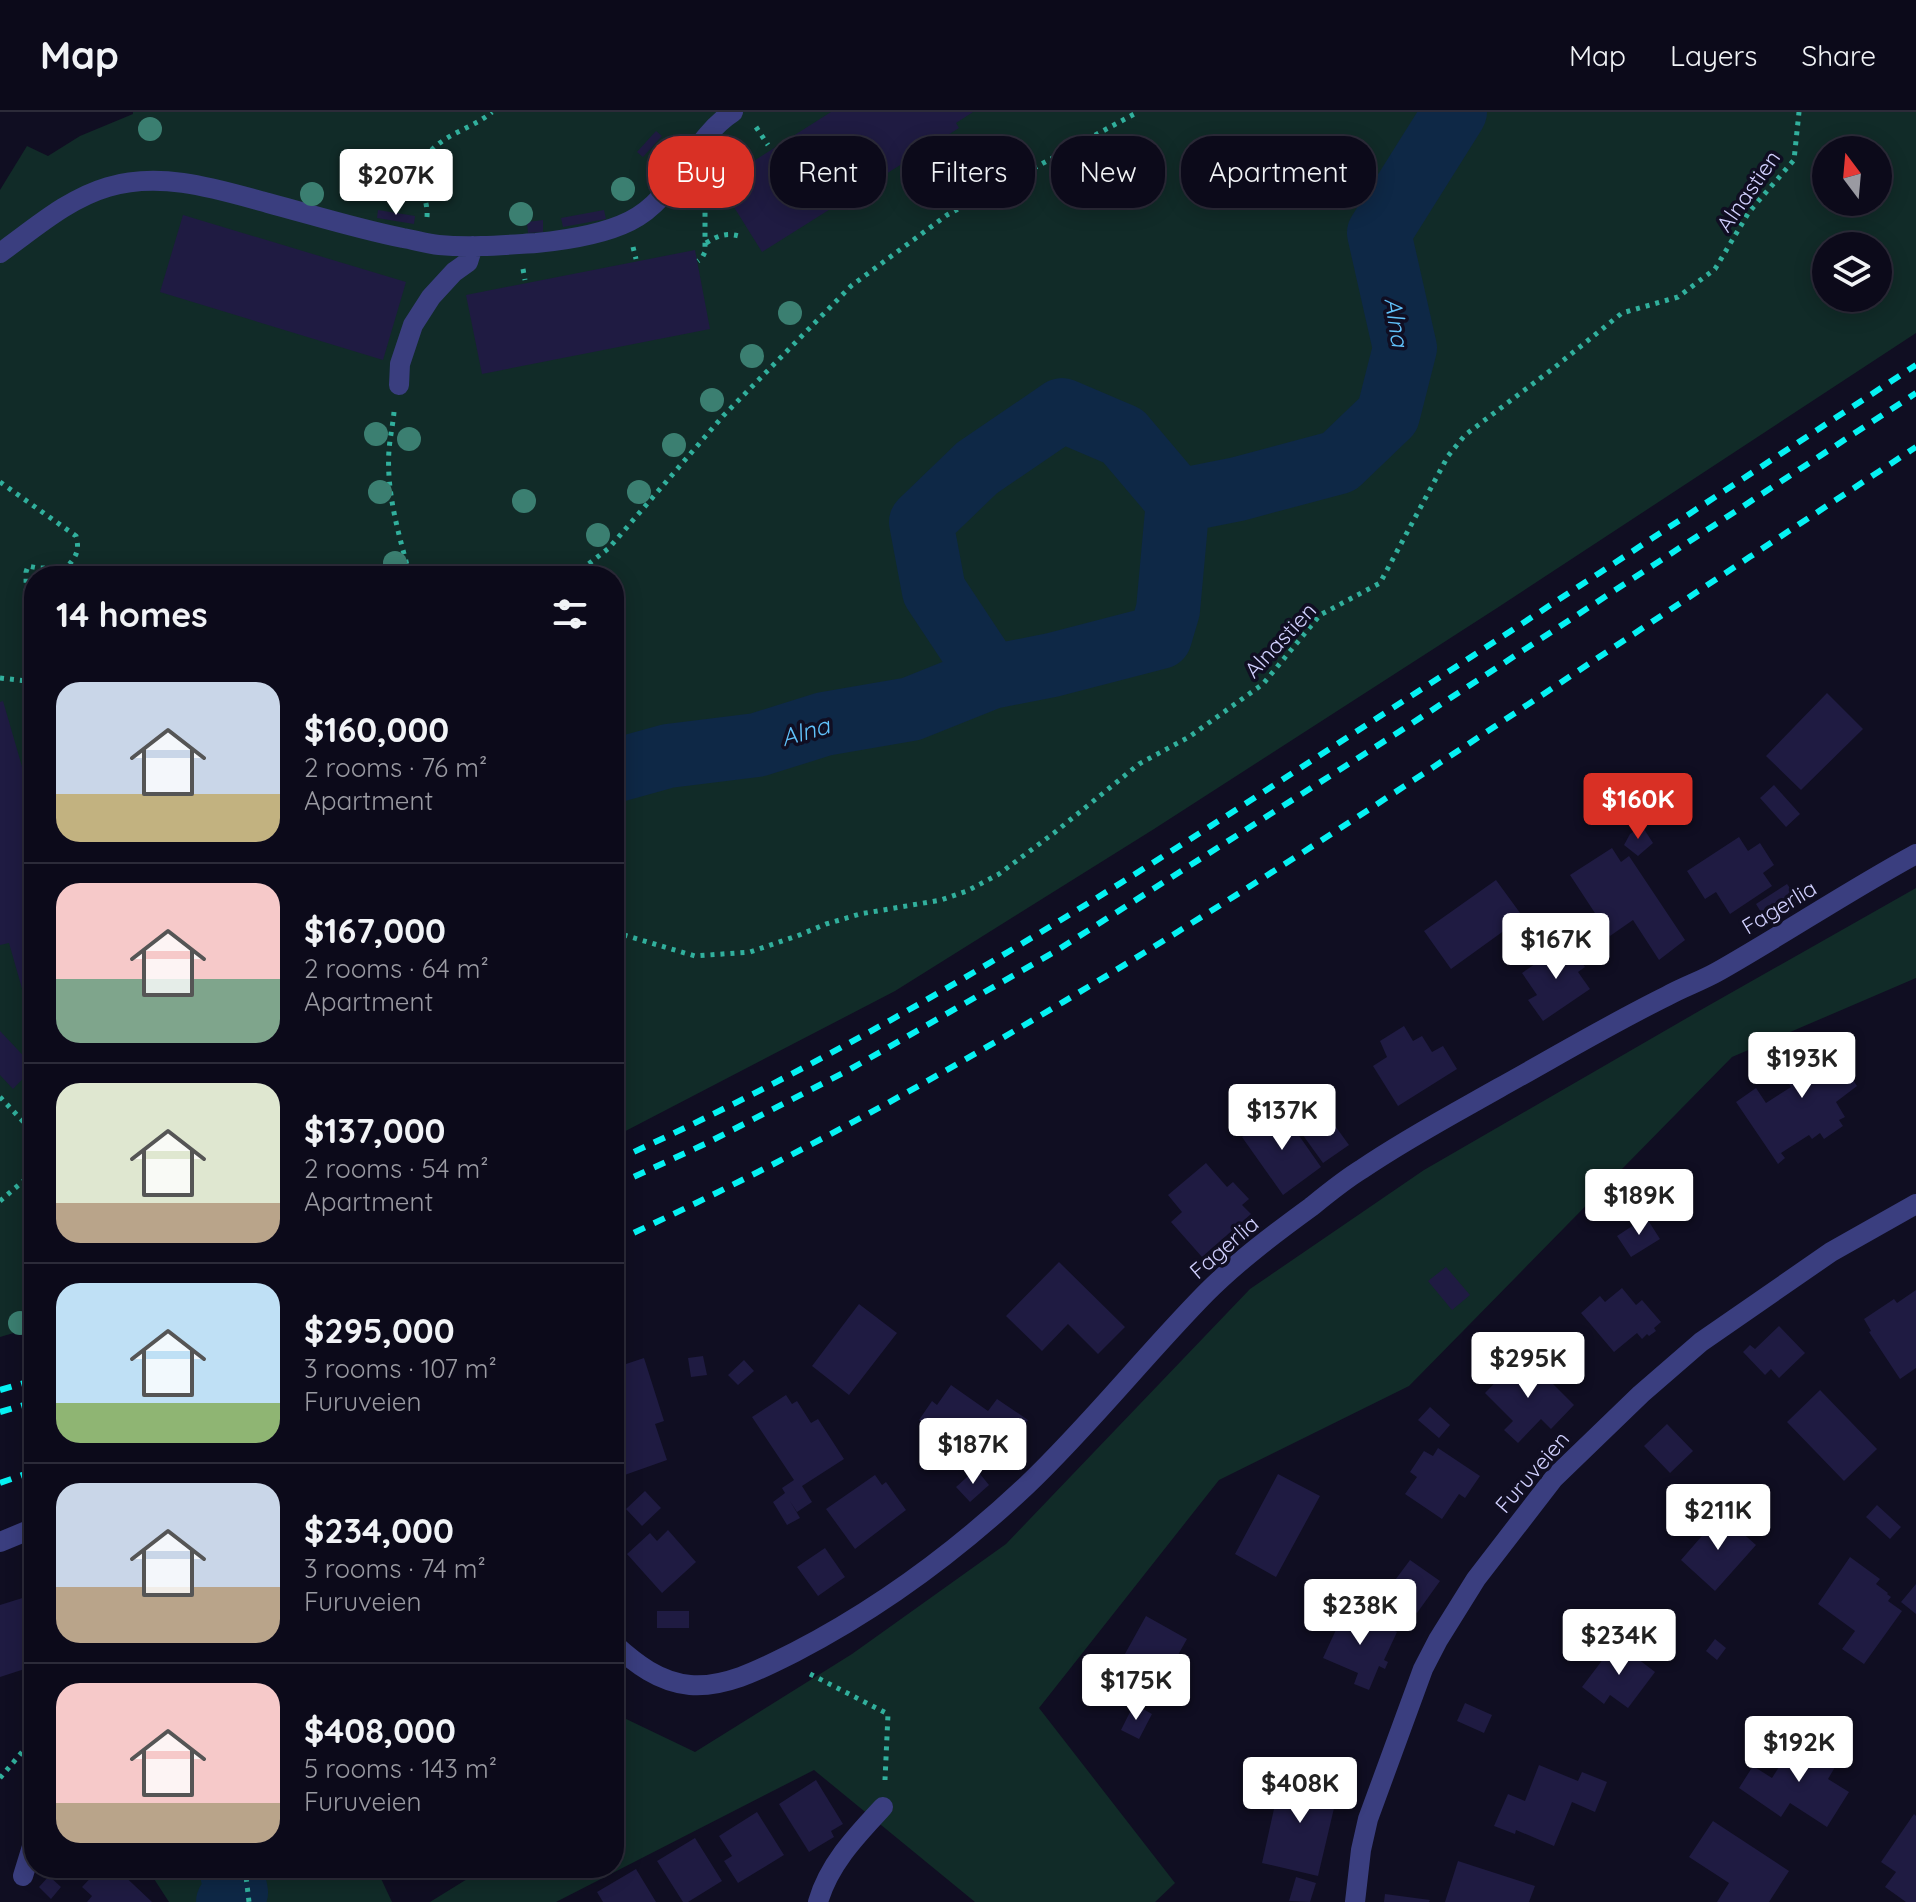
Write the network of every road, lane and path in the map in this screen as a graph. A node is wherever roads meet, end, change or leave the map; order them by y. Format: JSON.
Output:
{"nodes":[{"id":1,"x":492,"y":112,"type":"edge"},
{"id":2,"x":733,"y":112,"type":"edge"},
{"id":3,"x":1138,"y":112,"type":"edge"},
{"id":4,"x":1799,"y":112,"type":"edge"},
{"id":5,"x":704,"y":208,"type":"edge"},
{"id":6,"x":742,"y":237,"type":"dead end"},
{"id":7,"x":426,"y":243,"type":"junction"},
{"id":8,"x":705,"y":244,"type":"junction"},
{"id":9,"x":473,"y":246,"type":"junction"},
{"id":10,"x":0,"y":253,"type":"edge"},
{"id":11,"x":698,"y":261,"type":"dead end"},
{"id":12,"x":399,"y":385,"type":"joint"},
{"id":13,"x":0,"y":482,"type":"edge"},
{"id":14,"x":68,"y":566,"type":"edge"},
{"id":15,"x":407,"y":566,"type":"edge"},
{"id":16,"x":586,"y":566,"type":"edge"},
{"id":17,"x":0,"y":678,"type":"edge"},
{"id":18,"x":24,"y":681,"type":"edge"},
{"id":19,"x":1916,"y":854,"type":"edge"},
{"id":20,"x":624,"y":935,"type":"edge"},
{"id":21,"x":0,"y":1097,"type":"edge"},
{"id":22,"x":24,"y":1122,"type":"edge"},
{"id":23,"x":24,"y":1181,"type":"edge"},
{"id":24,"x":0,"y":1201,"type":"edge"},
{"id":25,"x":1916,"y":1204,"type":"edge"},
{"id":26,"x":24,"y":1532,"type":"edge"},
{"id":27,"x":0,"y":1542,"type":"edge"},
{"id":28,"x":624,"y":1653,"type":"edge"},
{"id":29,"x":780,"y":1659,"type":"junction"},
{"id":30,"x":24,"y":1750,"type":"edge"},
{"id":31,"x":0,"y":1778,"type":"edge"},
{"id":32,"x":883,"y":1807,"type":"joint"},
{"id":33,"x":24,"y":1873,"type":"edge"},
{"id":34,"x":23,"y":1876,"type":"dead end"},
{"id":35,"x":246,"y":1878,"type":"edge"},
{"id":36,"x":249,"y":1902,"type":"edge"},
{"id":37,"x":818,"y":1902,"type":"edge"},
{"id":38,"x":1355,"y":1902,"type":"edge"}],
"edges":[{"from":1,"to":7,"type":"path"},
{"from":2,"to":9,"type":"street"},
{"from":3,"to":16,"type":"path"},
{"from":4,"to":20,"type":"path","name":"Alnastien"},
{"from":5,"to":8,"type":"path"},
{"from":6,"to":8,"type":"path"},
{"from":7,"to":9,"type":"street"},
{"from":7,"to":10,"type":"street"},
{"from":8,"to":11,"type":"path"},
{"from":9,"to":12,"type":"street"},
{"from":12,"to":15,"type":"path"},
{"from":13,"to":14,"type":"path"},
{"from":17,"to":18,"type":"path"},
{"from":19,"to":29,"type":"street","name":"Fagerlia"},
{"from":21,"to":22,"type":"path"},
{"from":23,"to":24,"type":"path"},
{"from":25,"to":38,"type":"street","name":"Furuveien"},
{"from":26,"to":27,"type":"street"},
{"from":28,"to":29,"type":"street","name":"Fagerlia"},
{"from":29,"to":32,"type":"path"},
{"from":30,"to":31,"type":"path"},
{"from":32,"to":37,"type":"street"},
{"from":33,"to":34,"type":"street"},
{"from":35,"to":36,"type":"path"}]}
